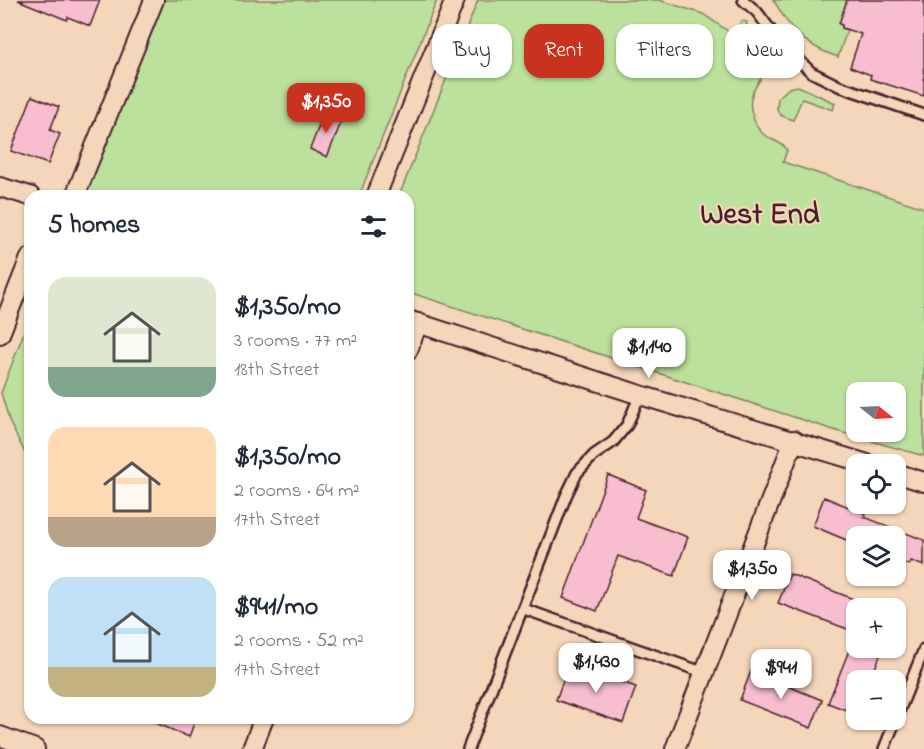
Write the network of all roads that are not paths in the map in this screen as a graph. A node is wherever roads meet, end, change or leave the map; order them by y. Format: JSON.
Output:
{"nodes":[{"id":1,"x":154,"y":0,"type":"edge"},
{"id":2,"x":455,"y":0,"type":"edge"},
{"id":3,"x":743,"y":0,"type":"edge"},
{"id":4,"x":924,"y":115,"type":"edge"},
{"id":5,"x":0,"y":187,"type":"edge"},
{"id":6,"x":77,"y":190,"type":"edge"},
{"id":7,"x":378,"y":190,"type":"edge"},
{"id":8,"x":24,"y":194,"type":"edge"},
{"id":9,"x":24,"y":273,"type":"edge"},
{"id":10,"x":414,"y":322,"type":"edge"},
{"id":11,"x":0,"y":334,"type":"edge"},
{"id":12,"x":640,"y":394,"type":"junction"},
{"id":13,"x":794,"y":440,"type":"junction"},
{"id":14,"x":846,"y":457,"type":"edge"},
{"id":15,"x":906,"y":476,"type":"edge"},
{"id":16,"x":924,"y":482,"type":"edge"},
{"id":17,"x":523,"y":612,"type":"junction"},
{"id":18,"x":924,"y":649,"type":"edge"},
{"id":19,"x":705,"y":673,"type":"junction"},
{"id":20,"x":262,"y":724,"type":"edge"},
{"id":21,"x":0,"y":736,"type":"edge"},
{"id":22,"x":35,"y":749,"type":"edge"},
{"id":23,"x":252,"y":749,"type":"edge"},
{"id":24,"x":468,"y":749,"type":"edge"},
{"id":25,"x":675,"y":749,"type":"edge"},
{"id":26,"x":884,"y":749,"type":"edge"}],
"edges":[{"from":1,"to":6,"type":"street"},
{"from":2,"to":7,"type":"street"},
{"from":3,"to":4,"type":"lane"},
{"from":5,"to":8,"type":"street"},
{"from":9,"to":11,"type":"street"},
{"from":10,"to":12,"type":"street"},
{"from":12,"to":13,"type":"street"},
{"from":12,"to":17,"type":"lane"},
{"from":13,"to":14,"type":"street"},
{"from":13,"to":19,"type":"street"},
{"from":15,"to":16,"type":"street"},
{"from":17,"to":19,"type":"lane"},
{"from":17,"to":24,"type":"lane"},
{"from":18,"to":26,"type":"lane"},
{"from":19,"to":25,"type":"street"},
{"from":20,"to":23,"type":"street"},
{"from":21,"to":22,"type":"street"}]}
